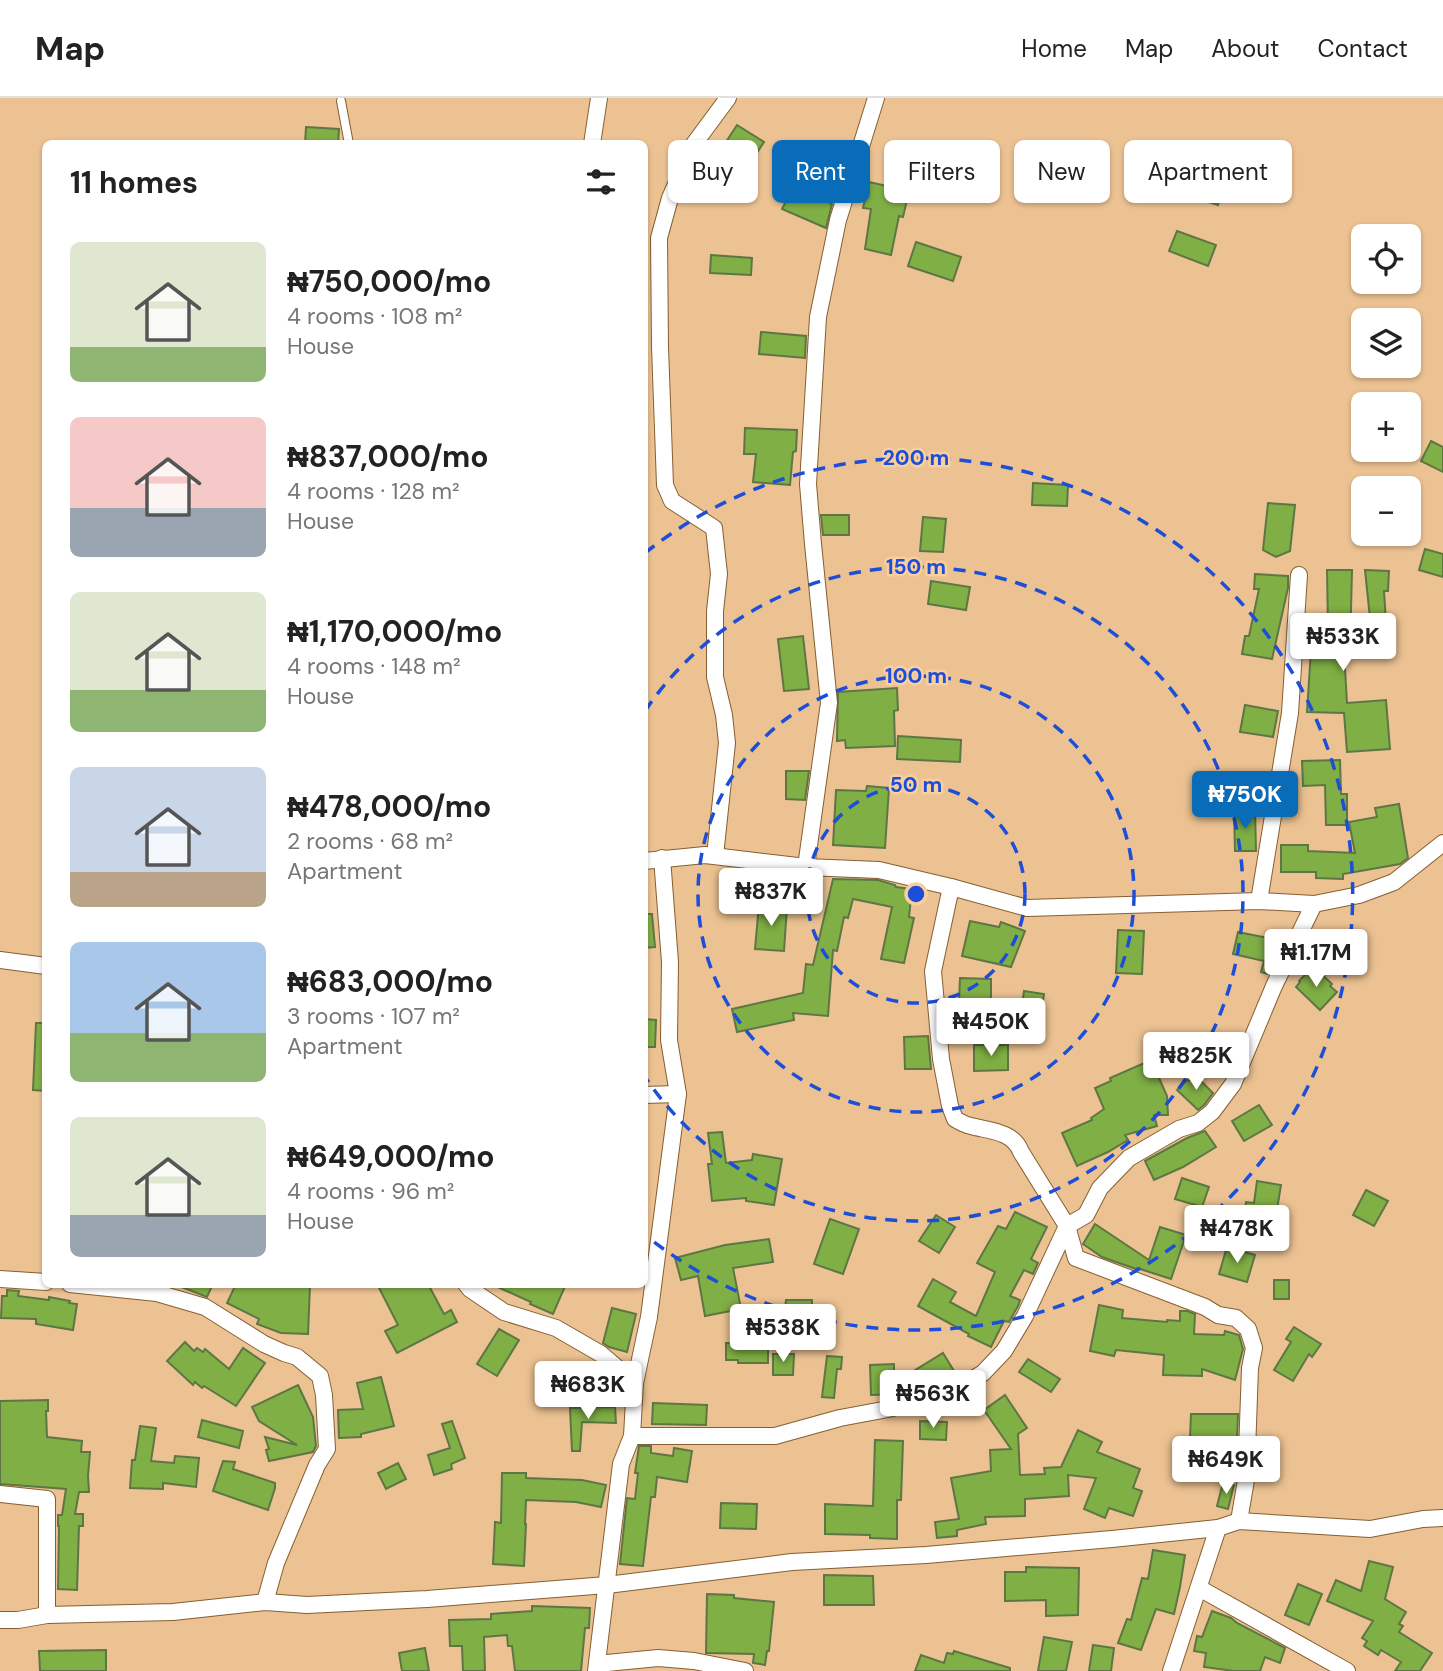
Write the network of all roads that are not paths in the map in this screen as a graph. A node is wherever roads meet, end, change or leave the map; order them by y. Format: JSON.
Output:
{"nodes":[{"id":1,"x":599,"y":98,"type":"edge"},
{"id":2,"x":728,"y":98,"type":"edge"},
{"id":3,"x":876,"y":98,"type":"edge"},
{"id":4,"x":341,"y":101,"type":"dead end"},
{"id":5,"x":348,"y":140,"type":"edge"},
{"id":6,"x":593,"y":140,"type":"edge"},
{"id":7,"x":652,"y":240,"type":"edge"},
{"id":8,"x":1298,"y":575,"type":"dead end"},
{"id":9,"x":1443,"y":843,"type":"edge"},
{"id":10,"x":715,"y":856,"type":"junction"},
{"id":11,"x":662,"y":858,"type":"junction"},
{"id":12,"x":648,"y":860,"type":"edge"},
{"id":13,"x":806,"y":867,"type":"junction"},
{"id":14,"x":951,"y":887,"type":"junction"},
{"id":15,"x":1259,"y":901,"type":"junction"},
{"id":16,"x":1314,"y":904,"type":"junction"},
{"id":17,"x":0,"y":960,"type":"edge"},
{"id":18,"x":42,"y":965,"type":"edge"},
{"id":19,"x":678,"y":1094,"type":"junction"},
{"id":20,"x":648,"y":1095,"type":"edge"},
{"id":21,"x":1067,"y":1226,"type":"junction"},
{"id":22,"x":0,"y":1279,"type":"edge"},
{"id":23,"x":42,"y":1282,"type":"edge"},
{"id":24,"x":109,"y":1288,"type":"edge"},
{"id":25,"x":469,"y":1288,"type":"edge"},
{"id":26,"x":635,"y":1383,"type":"junction"},
{"id":27,"x":632,"y":1437,"type":"junction"},
{"id":28,"x":0,"y":1494,"type":"edge"},
{"id":29,"x":1443,"y":1518,"type":"edge"},
{"id":30,"x":1239,"y":1521,"type":"junction"},
{"id":31,"x":1218,"y":1528,"type":"junction"},
{"id":32,"x":607,"y":1585,"type":"junction"},
{"id":33,"x":1199,"y":1588,"type":"junction"},
{"id":34,"x":265,"y":1602,"type":"junction"},
{"id":35,"x":47,"y":1615,"type":"junction"},
{"id":36,"x":0,"y":1620,"type":"edge"},
{"id":37,"x":597,"y":1667,"type":"edge"},
{"id":38,"x":745,"y":1671,"type":"edge"},
{"id":39,"x":1171,"y":1671,"type":"edge"},
{"id":40,"x":1347,"y":1671,"type":"edge"}],
"edges":[{"from":1,"to":6,"type":"street"},
{"from":2,"to":7,"type":"street"},
{"from":3,"to":13,"type":"street"},
{"from":4,"to":5,"type":"lane"},
{"from":7,"to":10,"type":"street"},
{"from":8,"to":15,"type":"street"},
{"from":9,"to":16,"type":"street"},
{"from":10,"to":11,"type":"street"},
{"from":10,"to":13,"type":"street"},
{"from":11,"to":12,"type":"street"},
{"from":11,"to":19,"type":"street"},
{"from":13,"to":14,"type":"street"},
{"from":14,"to":15,"type":"street"},
{"from":14,"to":21,"type":"street"},
{"from":15,"to":16,"type":"street"},
{"from":16,"to":21,"type":"street"},
{"from":17,"to":18,"type":"street"},
{"from":19,"to":20,"type":"street"},
{"from":19,"to":26,"type":"street"},
{"from":21,"to":27,"type":"street"},
{"from":21,"to":30,"type":"street"},
{"from":22,"to":23,"type":"street"},
{"from":24,"to":34,"type":"street"},
{"from":25,"to":26,"type":"street"},
{"from":26,"to":27,"type":"street"},
{"from":27,"to":32,"type":"street"},
{"from":28,"to":35,"type":"street"},
{"from":29,"to":30,"type":"street"},
{"from":30,"to":31,"type":"street"},
{"from":31,"to":32,"type":"street"},
{"from":31,"to":33,"type":"street"},
{"from":32,"to":34,"type":"street"},
{"from":32,"to":37,"type":"street"},
{"from":33,"to":39,"type":"street"},
{"from":33,"to":40,"type":"street"},
{"from":34,"to":35,"type":"street"},
{"from":35,"to":36,"type":"street"},
{"from":37,"to":38,"type":"street"}]}
